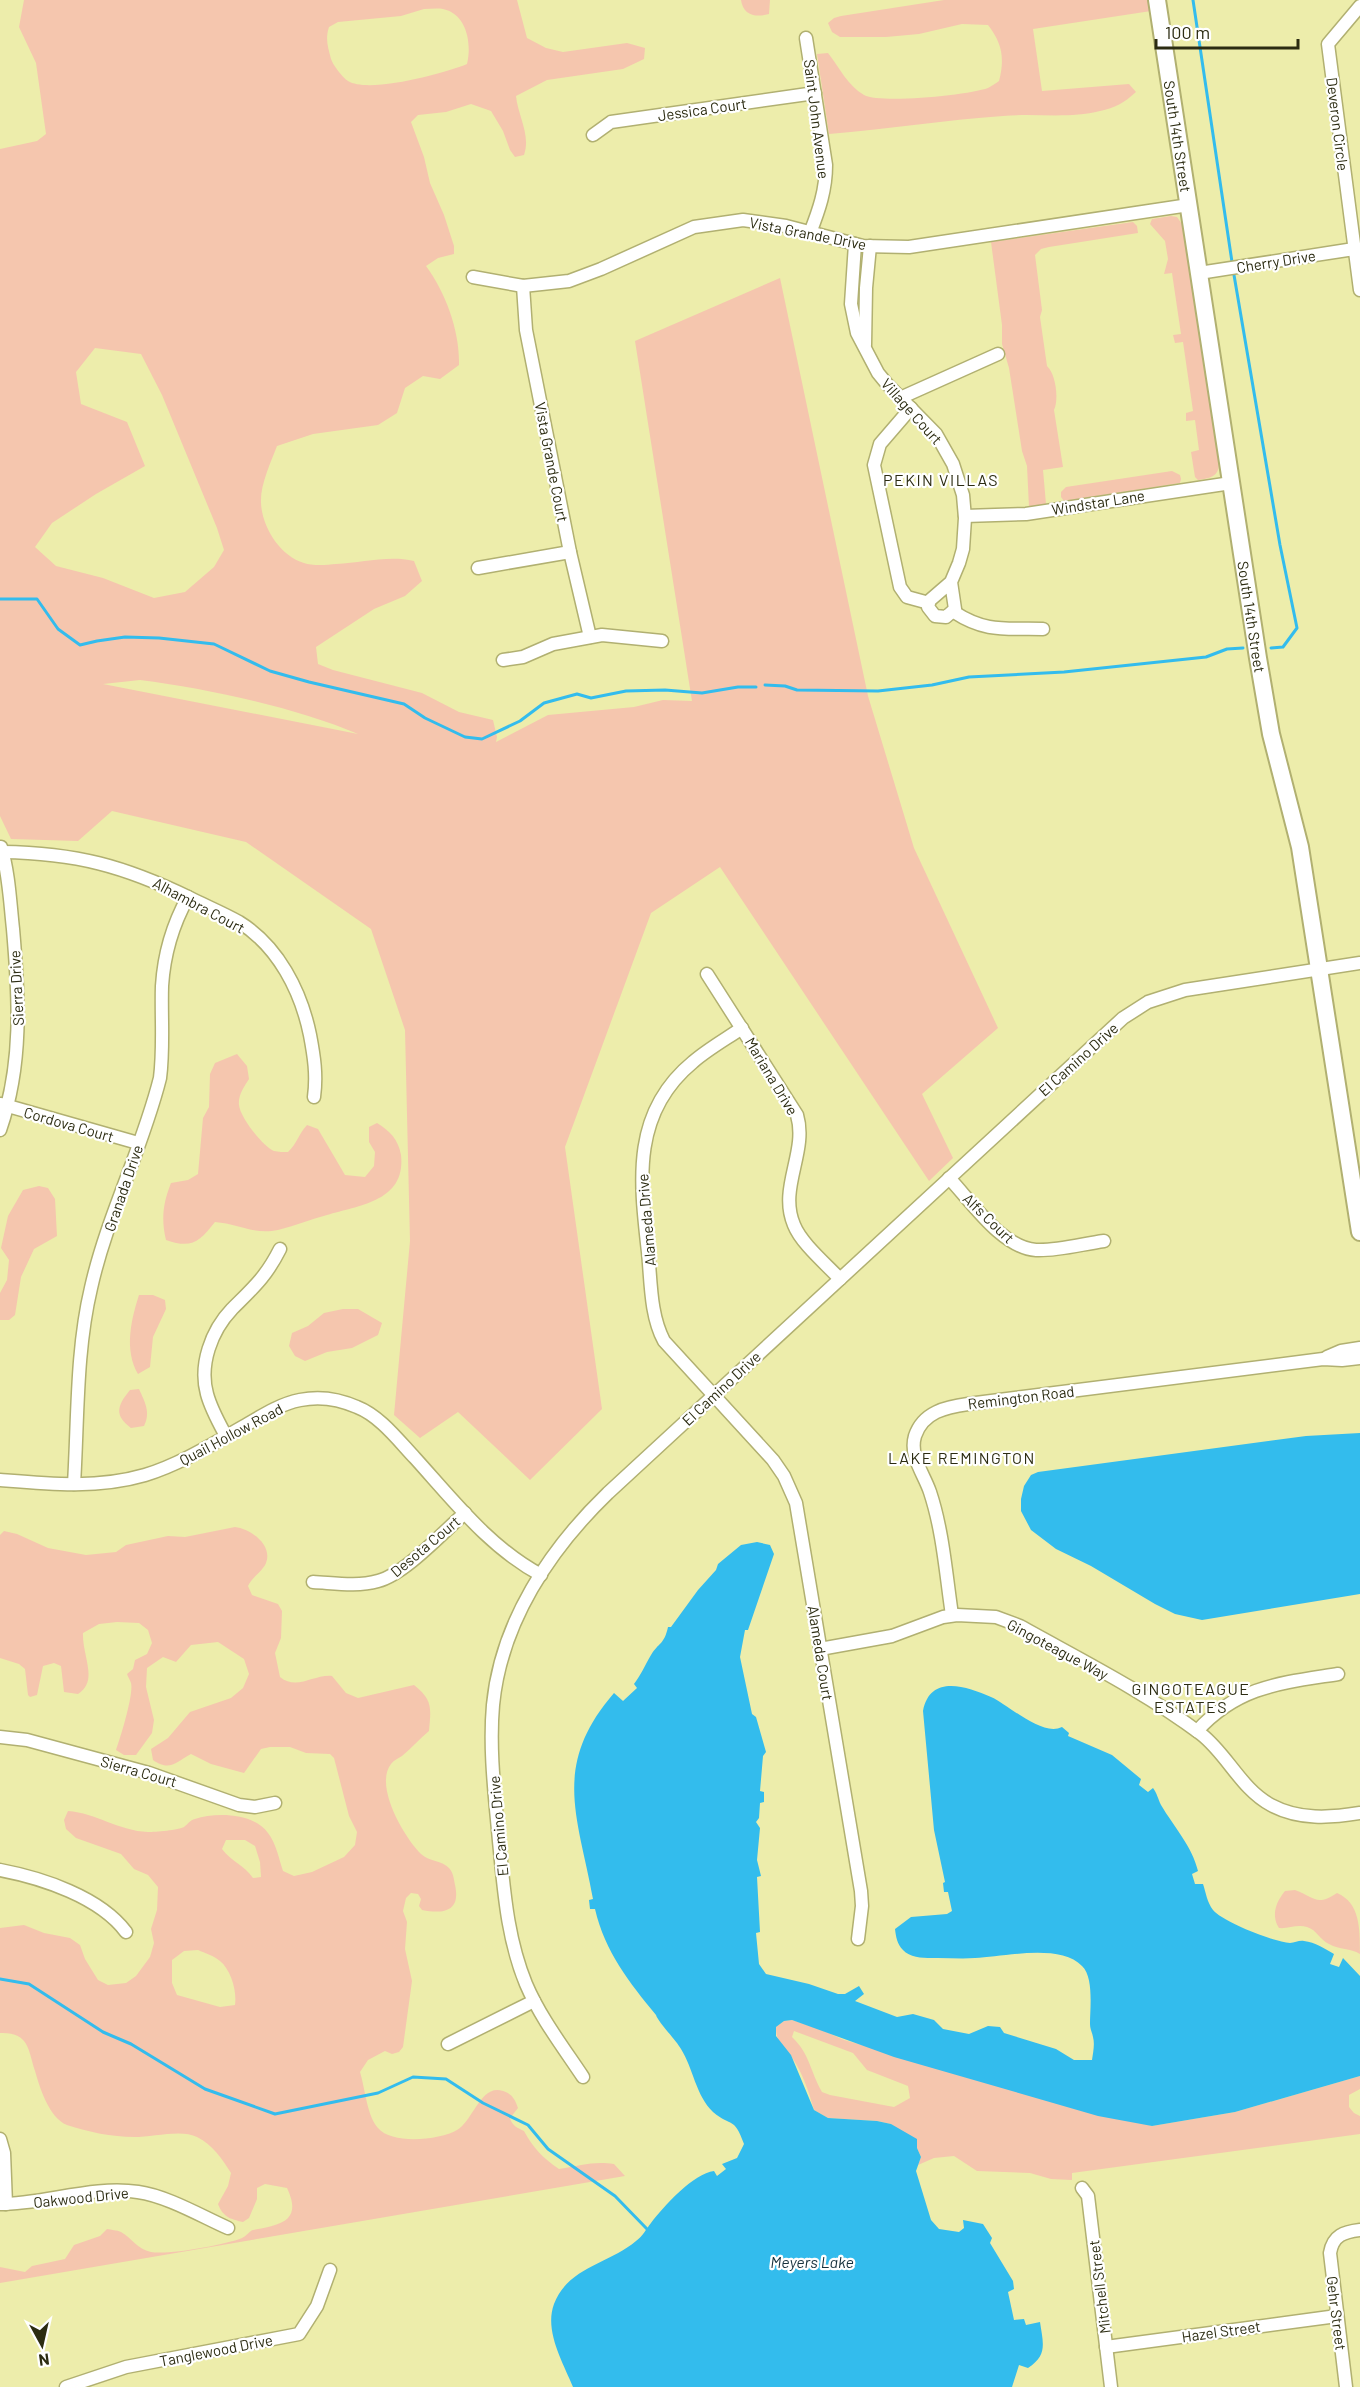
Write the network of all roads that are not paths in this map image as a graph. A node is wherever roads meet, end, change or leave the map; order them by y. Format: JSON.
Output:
{"nodes":[{"id":1,"x":1157,"y":0,"type":"edge"},
{"id":2,"x":1360,"y":6,"type":"edge"},
{"id":3,"x":806,"y":38,"type":"dead end"},
{"id":4,"x":815,"y":93,"type":"junction"},
{"id":5,"x":593,"y":135,"type":"dead end"},
{"id":6,"x":1189,"y":205,"type":"junction"},
{"id":7,"x":810,"y":234,"type":"junction"},
{"id":8,"x":855,"y":244,"type":"junction"},
{"id":9,"x":870,"y":246,"type":"junction"},
{"id":10,"x":1354,"y":249,"type":"junction"},
{"id":11,"x":1199,"y":273,"type":"junction"},
{"id":12,"x":473,"y":277,"type":"dead end"},
{"id":13,"x":523,"y":286,"type":"junction"},
{"id":14,"x":1360,"y":290,"type":"edge"},
{"id":15,"x":865,"y":345,"type":"junction"},
{"id":16,"x":999,"y":354,"type":"dead end"},
{"id":17,"x":900,"y":398,"type":"junction"},
{"id":18,"x":911,"y":408,"type":"junction"},
{"id":19,"x":1231,"y":483,"type":"junction"},
{"id":20,"x":965,"y":516,"type":"junction"},
{"id":21,"x":570,"y":552,"type":"junction"},
{"id":22,"x":478,"y":568,"type":"dead end"},
{"id":23,"x":951,"y":582,"type":"junction"},
{"id":24,"x":928,"y":603,"type":"junction"},
{"id":25,"x":954,"y":612,"type":"junction"},
{"id":26,"x":1043,"y":629,"type":"dead end"},
{"id":27,"x":590,"y":637,"type":"junction"},
{"id":28,"x":662,"y":641,"type":"dead end"},
{"id":29,"x":503,"y":660,"type":"dead end"},
{"id":30,"x":1,"y":849,"type":"edge"},
{"id":31,"x":188,"y":897,"type":"junction"},
{"id":32,"x":1360,"y":963,"type":"edge"},
{"id":33,"x":1320,"y":969,"type":"junction"},
{"id":34,"x":707,"y":974,"type":"dead end"},
{"id":35,"x":742,"y":1029,"type":"junction"},
{"id":36,"x":314,"y":1097,"type":"dead end"},
{"id":37,"x":4,"y":1105,"type":"edge"},
{"id":38,"x":0,"y":1130,"type":"edge"},
{"id":39,"x":138,"y":1143,"type":"junction"},
{"id":40,"x":1356,"y":1177,"type":"edge"},
{"id":41,"x":949,"y":1178,"type":"junction"},
{"id":42,"x":1360,"y":1232,"type":"edge"},
{"id":43,"x":1104,"y":1241,"type":"dead end"},
{"id":44,"x":280,"y":1249,"type":"dead end"},
{"id":45,"x":840,"y":1279,"type":"junction"},
{"id":46,"x":1360,"y":1348,"type":"edge"},
{"id":47,"x":1360,"y":1358,"type":"edge"},
{"id":48,"x":1323,"y":1359,"type":"junction"},
{"id":49,"x":714,"y":1396,"type":"junction"},
{"id":50,"x":226,"y":1436,"type":"junction"},
{"id":51,"x":0,"y":1480,"type":"edge"},
{"id":52,"x":74,"y":1484,"type":"junction"},
{"id":53,"x":465,"y":1513,"type":"junction"},
{"id":54,"x":541,"y":1575,"type":"junction"},
{"id":55,"x":313,"y":1582,"type":"dead end"},
{"id":56,"x":952,"y":1616,"type":"junction"},
{"id":57,"x":820,"y":1649,"type":"junction"},
{"id":58,"x":1338,"y":1674,"type":"dead end"},
{"id":59,"x":1197,"y":1731,"type":"junction"},
{"id":60,"x":0,"y":1737,"type":"edge"},
{"id":61,"x":276,"y":1803,"type":"dead end"},
{"id":62,"x":1360,"y":1813,"type":"edge"},
{"id":63,"x":0,"y":1870,"type":"edge"},
{"id":64,"x":126,"y":1932,"type":"dead end"},
{"id":65,"x":858,"y":1939,"type":"dead end"},
{"id":66,"x":534,"y":2001,"type":"junction"},
{"id":67,"x":448,"y":2044,"type":"dead end"},
{"id":68,"x":583,"y":2077,"type":"dead end"},
{"id":69,"x":0,"y":2139,"type":"edge"},
{"id":70,"x":1082,"y":2188,"type":"dead end"},
{"id":71,"x":3,"y":2204,"type":"edge"},
{"id":72,"x":228,"y":2228,"type":"dead end"},
{"id":73,"x":1360,"y":2230,"type":"edge"},
{"id":74,"x":330,"y":2270,"type":"dead end"},
{"id":75,"x":1337,"y":2316,"type":"junction"},
{"id":76,"x":1106,"y":2347,"type":"junction"},
{"id":77,"x":66,"y":2387,"type":"edge"},
{"id":78,"x":1112,"y":2387,"type":"edge"},
{"id":79,"x":1346,"y":2387,"type":"edge"}],
"edges":[{"from":1,"to":6,"type":"main road","name":"South 14th Street"},
{"from":2,"to":10,"type":"street","name":"Deveron Circle"},
{"from":3,"to":4,"type":"street","name":"Saint John Avenue"},
{"from":4,"to":5,"type":"street","name":"Jessica Court"},
{"from":4,"to":7,"type":"street","name":"Saint John Avenue"},
{"from":6,"to":9,"type":"street","name":"Vista Grande Drive"},
{"from":6,"to":11,"type":"main road","name":"South 14th Street"},
{"from":7,"to":8,"type":"street","name":"Vista Grande Drive"},
{"from":7,"to":13,"type":"street","name":"Vista Grande Drive"},
{"from":8,"to":9,"type":"street","name":"Vista Grande Drive"},
{"from":8,"to":15,"type":"street","name":"Village Court"},
{"from":9,"to":15,"type":"street","name":"Village Court"},
{"from":10,"to":11,"type":"street","name":"Cherry Drive"},
{"from":10,"to":14,"type":"street","name":"Deveron Circle"},
{"from":11,"to":19,"type":"main road","name":"South 14th Street"},
{"from":12,"to":13,"type":"street","name":"Vista Grande Drive"},
{"from":13,"to":21,"type":"street","name":"Vista Grande Court"},
{"from":15,"to":17,"type":"street","name":"Village Court"},
{"from":16,"to":17,"type":"street"},
{"from":17,"to":18,"type":"street","name":"Village Court"},
{"from":18,"to":20,"type":"street","name":"Village Court"},
{"from":18,"to":24,"type":"street"},
{"from":19,"to":20,"type":"street","name":"Windstar Lane"},
{"from":19,"to":33,"type":"main road","name":"South 14th Street"},
{"from":20,"to":23,"type":"street","name":"Village Court"},
{"from":21,"to":22,"type":"street"},
{"from":21,"to":27,"type":"street","name":"Vista Grande Court"},
{"from":23,"to":24,"type":"street","name":"Village Court"},
{"from":23,"to":25,"type":"street","name":"Village Court"},
{"from":24,"to":25,"type":"street"},
{"from":25,"to":26,"type":"street"},
{"from":27,"to":28,"type":"street"},
{"from":27,"to":29,"type":"street"},
{"from":30,"to":31,"type":"street","name":"Alhambra Court"},
{"from":30,"to":37,"type":"street","name":"Sierra Drive"},
{"from":31,"to":36,"type":"street","name":"Alhambra Court"},
{"from":31,"to":39,"type":"street","name":"Granada Drive"},
{"from":32,"to":33,"type":"street","name":"El Camino Drive"},
{"from":33,"to":40,"type":"main road","name":"South 14th Street"},
{"from":33,"to":41,"type":"street","name":"El Camino Drive"},
{"from":34,"to":35,"type":"street","name":"Mariana Drive"},
{"from":35,"to":45,"type":"street","name":"Mariana Drive"},
{"from":35,"to":49,"type":"street","name":"Alameda Drive"},
{"from":37,"to":38,"type":"street","name":"Sierra Drive"},
{"from":37,"to":39,"type":"street","name":"Cordova Court"},
{"from":39,"to":52,"type":"street","name":"Granada Drive"},
{"from":40,"to":42,"type":"main road","name":"South 14th Street"},
{"from":41,"to":43,"type":"street","name":"Alfs Court"},
{"from":41,"to":45,"type":"street","name":"El Camino Drive"},
{"from":44,"to":50,"type":"street"},
{"from":45,"to":49,"type":"street","name":"El Camino Drive"},
{"from":46,"to":48,"type":"street","name":"Remington Road"},
{"from":47,"to":48,"type":"street","name":"Remington Road"},
{"from":48,"to":56,"type":"street","name":"Remington Road"},
{"from":49,"to":54,"type":"street","name":"El Camino Drive"},
{"from":49,"to":57,"type":"street","name":"Alameda Court"},
{"from":50,"to":52,"type":"street","name":"Quail Hollow Road"},
{"from":50,"to":53,"type":"street","name":"Quail Hollow Road"},
{"from":51,"to":52,"type":"street","name":"Quail Hollow Road"},
{"from":53,"to":54,"type":"street","name":"Quail Hollow Road"},
{"from":53,"to":55,"type":"street","name":"Desota Court"},
{"from":54,"to":66,"type":"street","name":"El Camino Drive"},
{"from":56,"to":57,"type":"street","name":"Gingoteague Way"},
{"from":56,"to":59,"type":"street","name":"Gingoteague Way"},
{"from":57,"to":65,"type":"street","name":"Alameda Court"},
{"from":58,"to":59,"type":"street"},
{"from":59,"to":62,"type":"street","name":"Gingoteague Way"},
{"from":60,"to":61,"type":"street","name":"Sierra Court"},
{"from":63,"to":64,"type":"street"},
{"from":66,"to":67,"type":"street"},
{"from":66,"to":68,"type":"street","name":"El Camino Drive"},
{"from":69,"to":71,"type":"street"},
{"from":70,"to":76,"type":"street","name":"Mitchell Street"},
{"from":71,"to":72,"type":"street","name":"Oakwood Drive"},
{"from":73,"to":75,"type":"street","name":"Gehr Street"},
{"from":74,"to":77,"type":"street","name":"Tanglewood Drive"},
{"from":75,"to":76,"type":"street","name":"Hazel Street"},
{"from":75,"to":79,"type":"street","name":"Gehr Street"},
{"from":76,"to":78,"type":"street","name":"Mitchell Street"}]}
